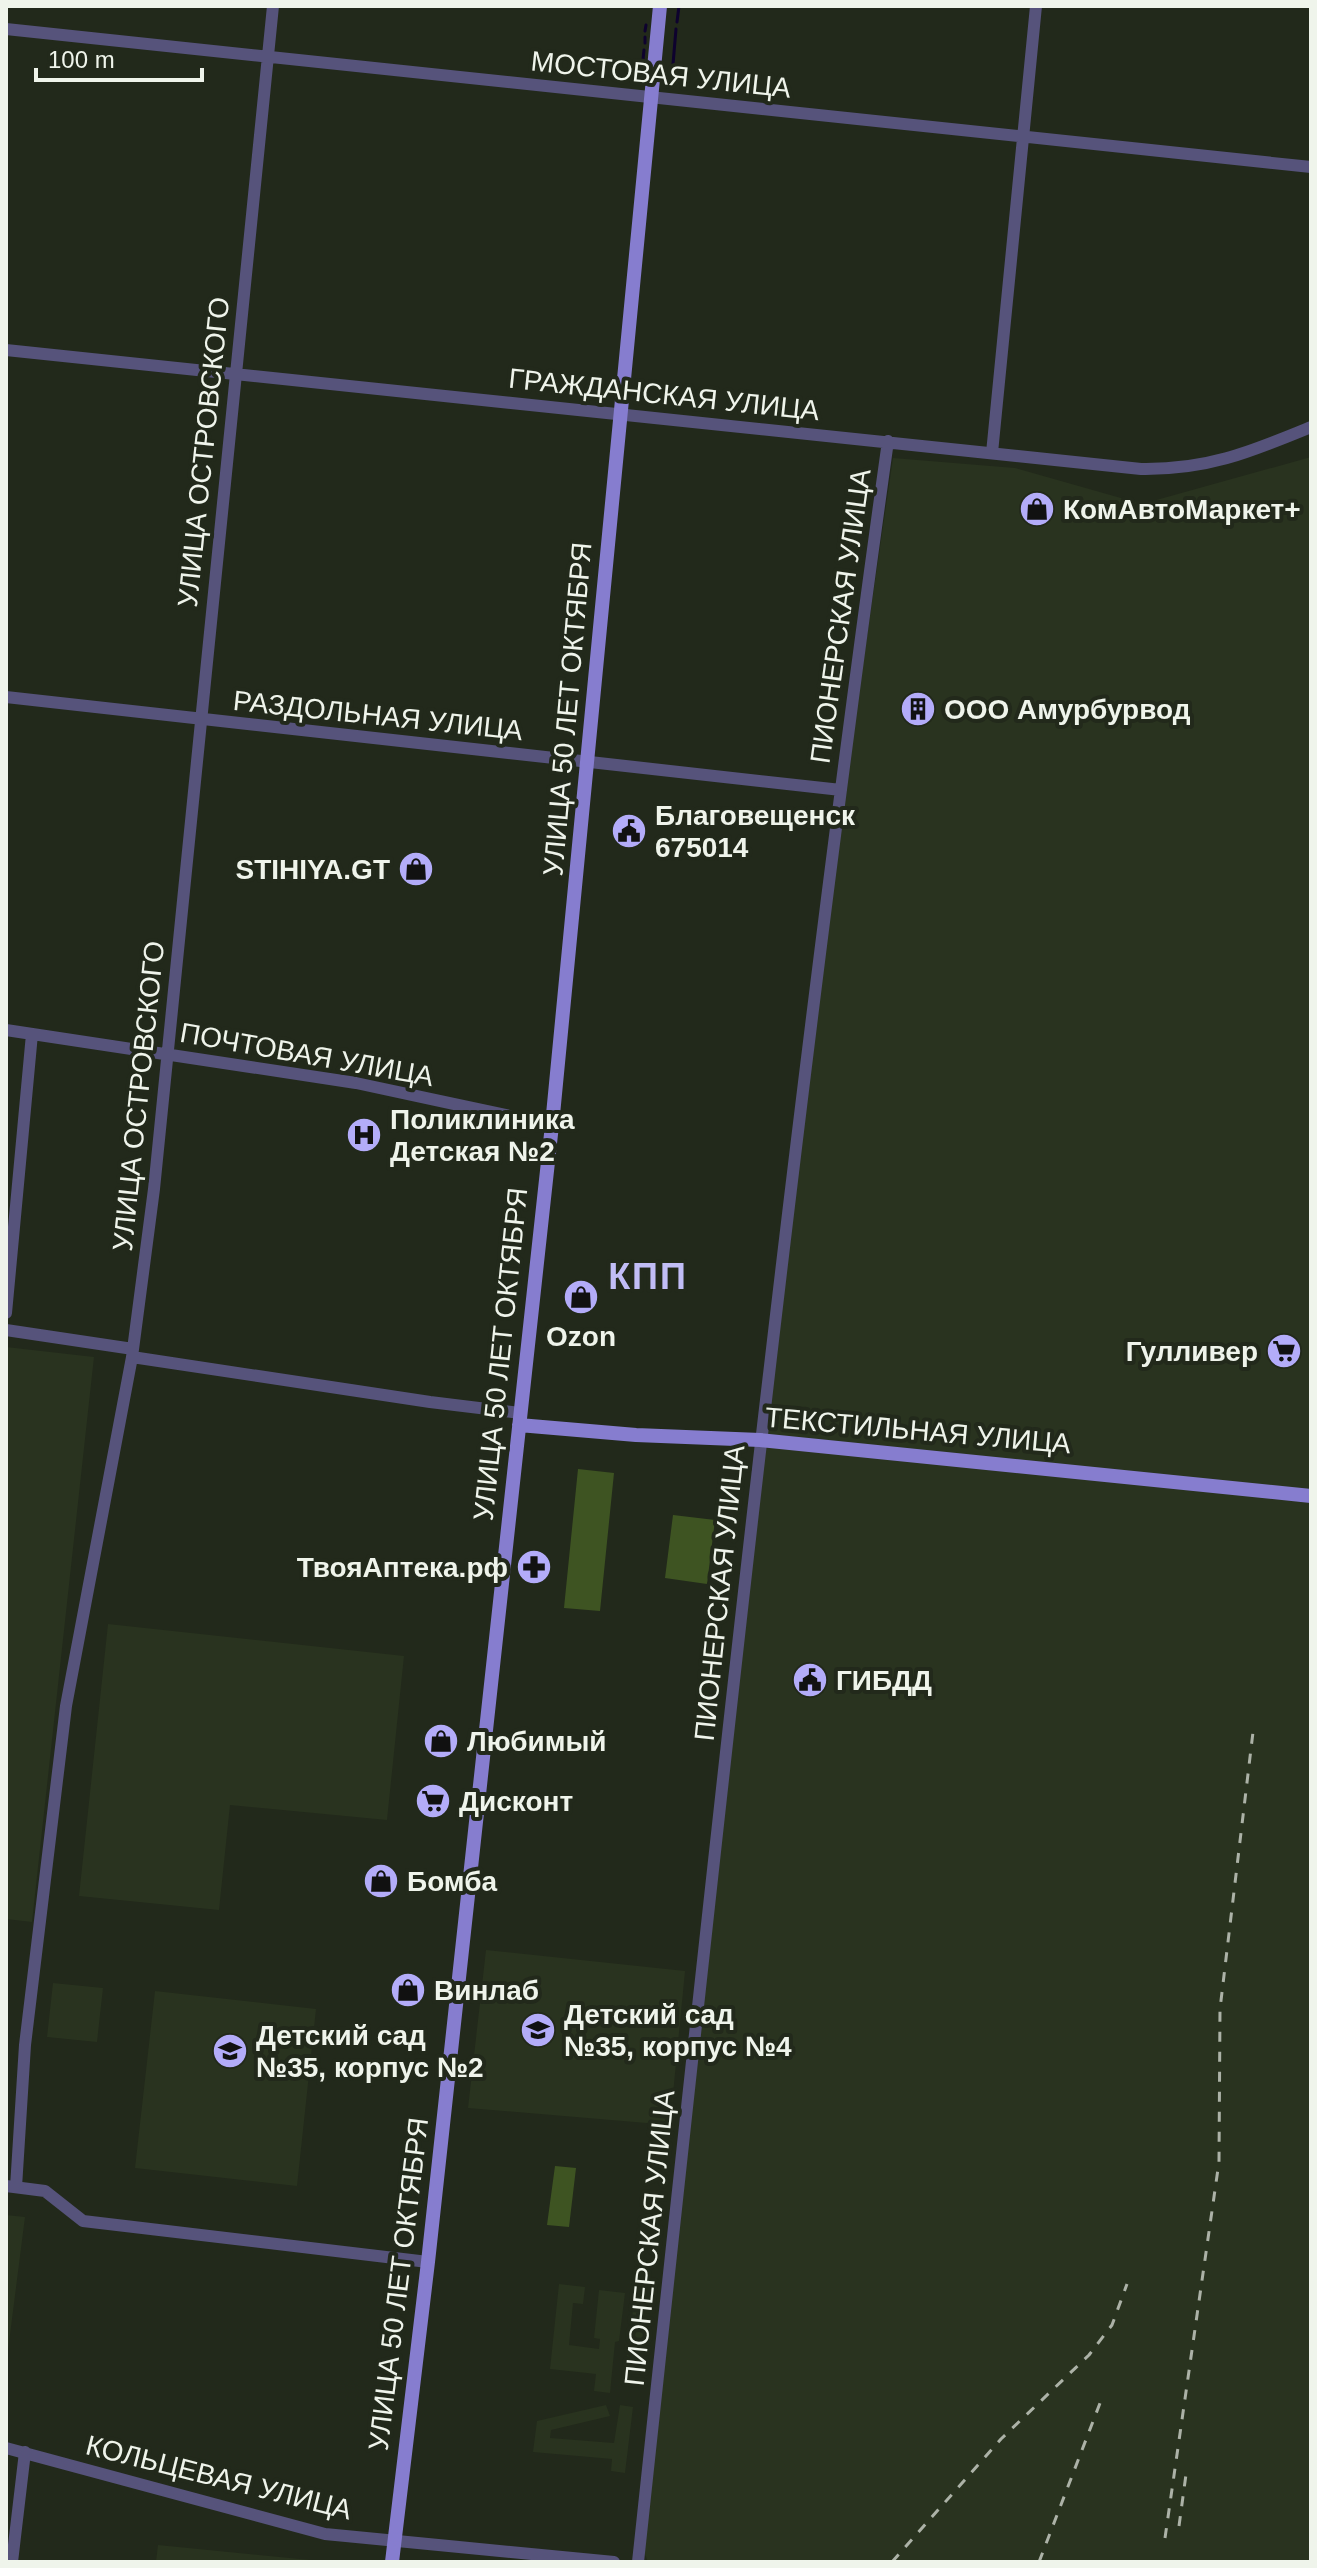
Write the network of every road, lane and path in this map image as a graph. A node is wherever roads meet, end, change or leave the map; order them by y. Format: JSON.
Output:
{"nodes":[{"id":1,"x":273,"y":6,"type":"edge"},
{"id":2,"x":660,"y":6,"type":"edge"},
{"id":3,"x":1036,"y":6,"type":"edge"},
{"id":4,"x":6,"y":29,"type":"edge"},
{"id":5,"x":266,"y":56,"type":"junction"},
{"id":6,"x":651,"y":97,"type":"junction"},
{"id":7,"x":1024,"y":136,"type":"junction"},
{"id":8,"x":1311,"y":167,"type":"edge"},
{"id":9,"x":6,"y":350,"type":"edge"},
{"id":10,"x":235,"y":374,"type":"junction"},
{"id":11,"x":621,"y":413,"type":"junction"},
{"id":12,"x":1311,"y":427,"type":"edge"},
{"id":13,"x":888,"y":441,"type":"junction"},
{"id":14,"x":992,"y":453,"type":"junction"},
{"id":15,"x":6,"y":697,"type":"edge"},
{"id":16,"x":200,"y":720,"type":"junction"},
{"id":17,"x":588,"y":762,"type":"junction"},
{"id":18,"x":841,"y":790,"type":"junction"},
{"id":19,"x":6,"y":1030,"type":"edge"},
{"id":20,"x":32,"y":1034,"type":"junction"},
{"id":21,"x":168,"y":1054,"type":"junction"},
{"id":22,"x":552,"y":1125,"type":"junction"},
{"id":23,"x":6,"y":1313,"type":"edge"},
{"id":24,"x":6,"y":1330,"type":"edge"},
{"id":25,"x":132,"y":1353,"type":"junction"},
{"id":26,"x":520,"y":1419,"type":"junction"},
{"id":27,"x":760,"y":1440,"type":"junction"},
{"id":28,"x":1311,"y":1496,"type":"edge"},
{"id":29,"x":11,"y":2186,"type":"edge"},
{"id":30,"x":428,"y":2262,"type":"junction"},
{"id":31,"x":6,"y":2448,"type":"edge"},
{"id":32,"x":25,"y":2452,"type":"junction"},
{"id":33,"x":394,"y":2540,"type":"junction"},
{"id":34,"x":12,"y":2562,"type":"edge"},
{"id":35,"x":392,"y":2562,"type":"edge"},
{"id":36,"x":614,"y":2562,"type":"edge"},
{"id":37,"x":638,"y":2562,"type":"edge"}],
"edges":[{"from":1,"to":5,"type":"street","name":"УЛИЦА ОСТРОВСКОГО"},
{"from":2,"to":6,"type":"main road","name":"УЛИЦА 50 ЛЕТ ОКТЯБРЯ"},
{"from":3,"to":7,"type":"street"},
{"from":4,"to":5,"type":"street","name":"МОСТОВАЯ УЛИЦА"},
{"from":5,"to":6,"type":"street","name":"МОСТОВАЯ УЛИЦА"},
{"from":5,"to":10,"type":"street","name":"УЛИЦА ОСТРОВСКОГО"},
{"from":6,"to":7,"type":"street","name":"МОСТОВАЯ УЛИЦА"},
{"from":6,"to":11,"type":"main road","name":"УЛИЦА 50 ЛЕТ ОКТЯБРЯ"},
{"from":7,"to":8,"type":"street","name":"МОСТОВАЯ УЛИЦА"},
{"from":7,"to":14,"type":"street"},
{"from":9,"to":10,"type":"street","name":"ГРАЖДАНСКАЯ УЛИЦА"},
{"from":10,"to":11,"type":"street","name":"ГРАЖДАНСКАЯ УЛИЦА"},
{"from":10,"to":16,"type":"street","name":"УЛИЦА ОСТРОВСКОГО"},
{"from":11,"to":13,"type":"street","name":"ГРАЖДАНСКАЯ УЛИЦА"},
{"from":11,"to":17,"type":"main road","name":"УЛИЦА 50 ЛЕТ ОКТЯБРЯ"},
{"from":12,"to":14,"type":"street","name":"ГРАЖДАНСКАЯ УЛИЦА"},
{"from":13,"to":14,"type":"street","name":"ГРАЖДАНСКАЯ УЛИЦА"},
{"from":13,"to":18,"type":"street","name":"ПИОНЕРСКАЯ УЛИЦА"},
{"from":15,"to":16,"type":"street","name":"РАЗДОЛЬНАЯ УЛИЦА"},
{"from":16,"to":17,"type":"street","name":"РАЗДОЛЬНАЯ УЛИЦА"},
{"from":16,"to":21,"type":"street","name":"УЛИЦА ОСТРОВСКОГО"},
{"from":17,"to":18,"type":"street","name":"РАЗДОЛЬНАЯ УЛИЦА"},
{"from":17,"to":22,"type":"main road","name":"УЛИЦА 50 ЛЕТ ОКТЯБРЯ"},
{"from":18,"to":27,"type":"street","name":"ПИОНЕРСКАЯ УЛИЦА"},
{"from":19,"to":20,"type":"street","name":"ПОЧТОВАЯ УЛИЦА"},
{"from":20,"to":21,"type":"street","name":"ПОЧТОВАЯ УЛИЦА"},
{"from":20,"to":23,"type":"street"},
{"from":21,"to":22,"type":"street","name":"ПОЧТОВАЯ УЛИЦА"},
{"from":21,"to":25,"type":"street","name":"УЛИЦА ОСТРОВСКОГО"},
{"from":22,"to":26,"type":"main road","name":"УЛИЦА 50 ЛЕТ ОКТЯБРЯ"},
{"from":24,"to":25,"type":"street","name":"ТЕКСТИЛЬНАЯ УЛИЦА"},
{"from":25,"to":26,"type":"street","name":"ТЕКСТИЛЬНАЯ УЛИЦА"},
{"from":25,"to":29,"type":"street","name":"УЛИЦА ОСТРОВСКОГО"},
{"from":26,"to":27,"type":"main road","name":"ТЕКСТИЛЬНАЯ УЛИЦА"},
{"from":26,"to":30,"type":"main road","name":"УЛИЦА 50 ЛЕТ ОКТЯБРЯ"},
{"from":27,"to":28,"type":"main road","name":"ТЕКСТИЛЬНАЯ УЛИЦА"},
{"from":27,"to":37,"type":"street","name":"ПИОНЕРСКАЯ УЛИЦА"},
{"from":29,"to":30,"type":"street"},
{"from":30,"to":33,"type":"main road","name":"УЛИЦА 50 ЛЕТ ОКТЯБРЯ"},
{"from":31,"to":32,"type":"street","name":"КОЛЬЦЕВАЯ УЛИЦА"},
{"from":32,"to":33,"type":"street","name":"КОЛЬЦЕВАЯ УЛИЦА"},
{"from":32,"to":34,"type":"street"},
{"from":33,"to":35,"type":"main road","name":"УЛИЦА 50 ЛЕТ ОКТЯБРЯ"},
{"from":33,"to":36,"type":"street","name":"КОЛЬЦЕВАЯ УЛИЦА"}]}
